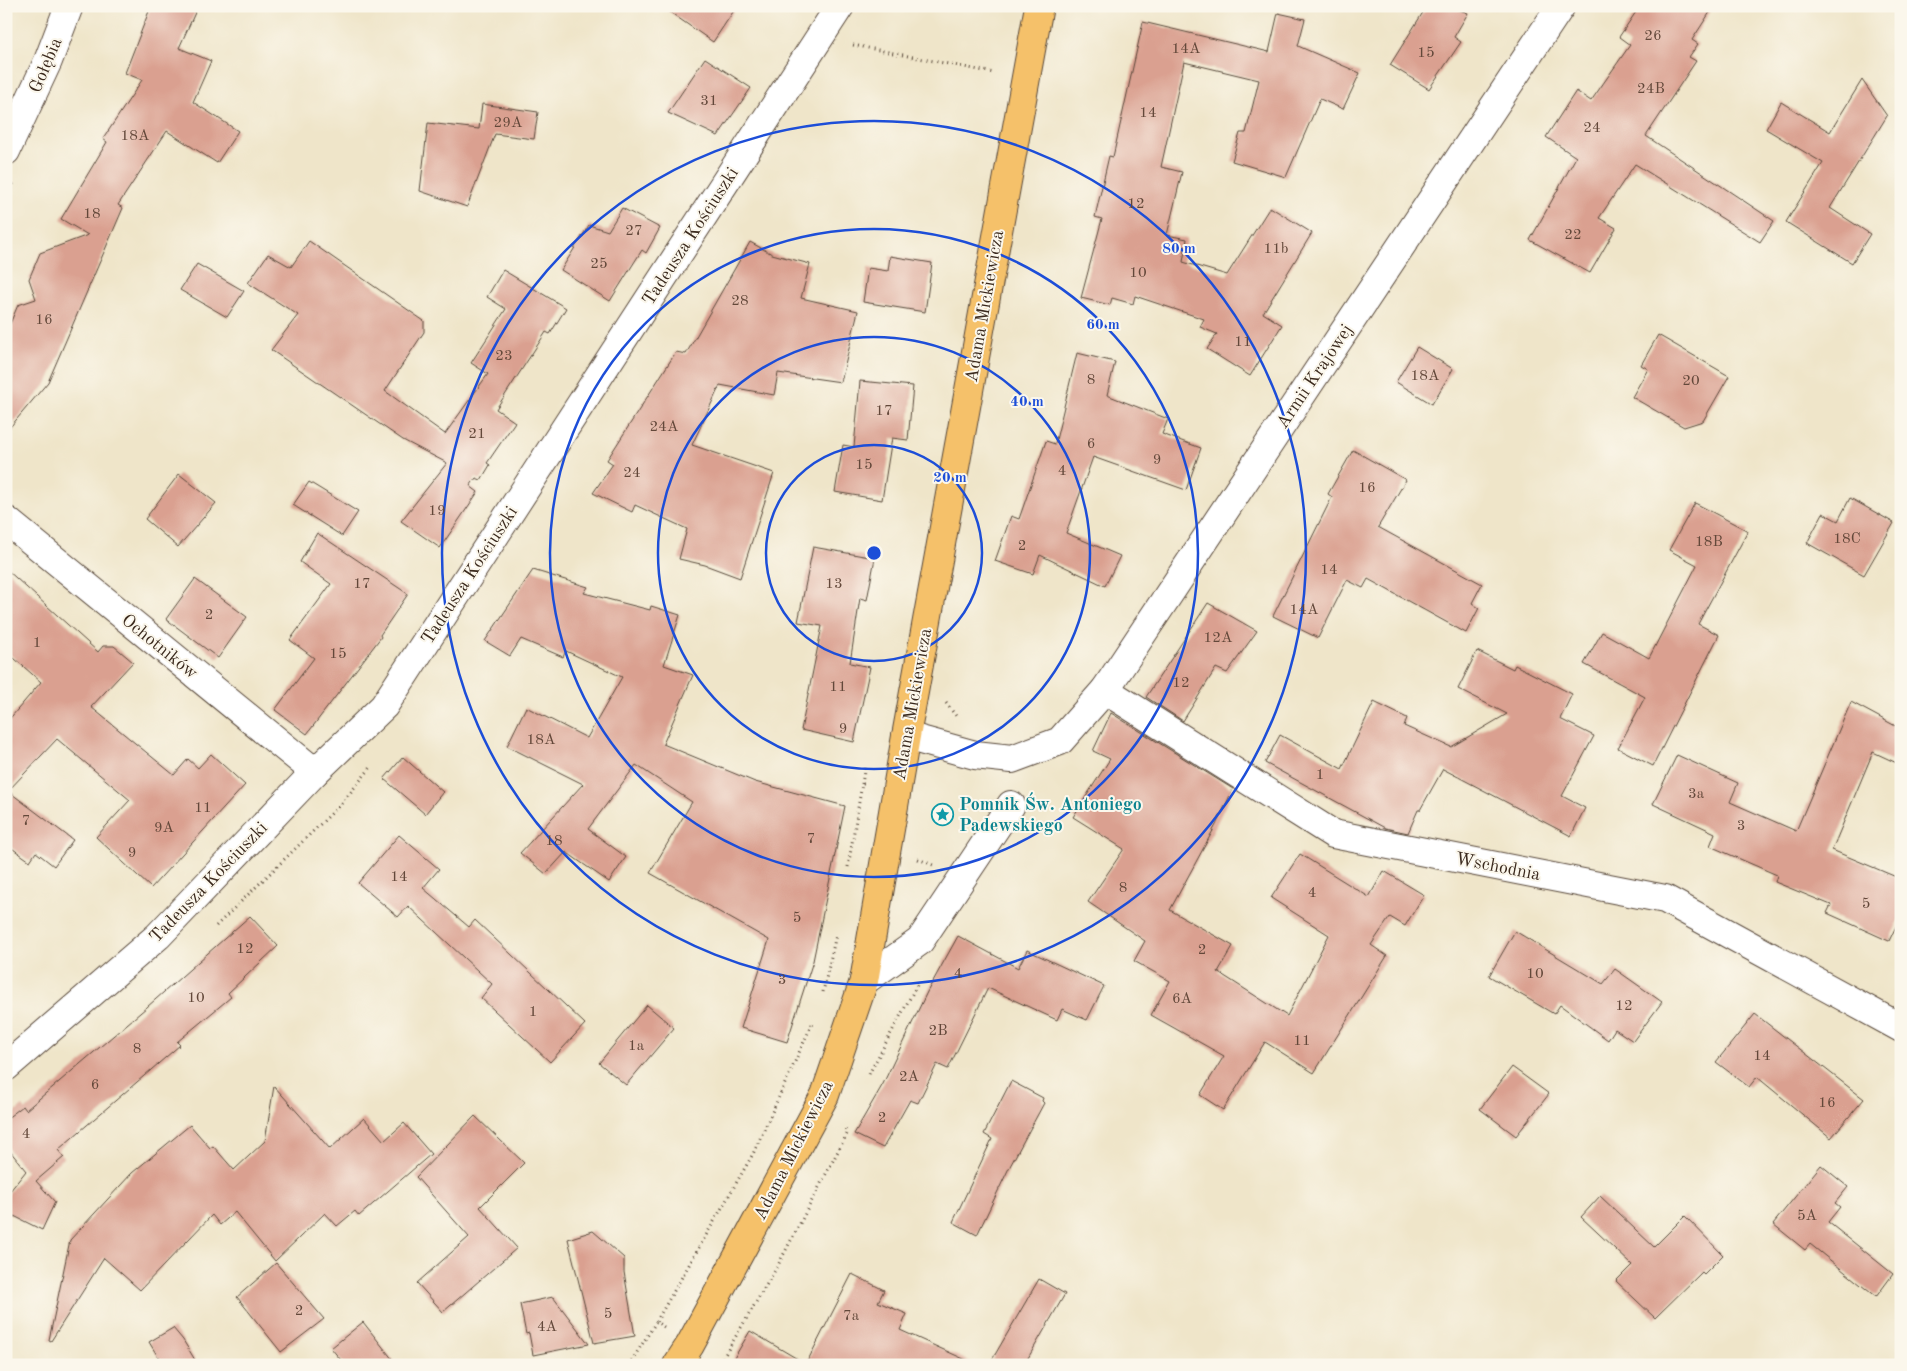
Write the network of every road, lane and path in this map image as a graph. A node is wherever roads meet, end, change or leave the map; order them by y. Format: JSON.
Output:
{"nodes":[{"id":1,"x":69,"y":6,"type":"edge"},
{"id":2,"x":840,"y":6,"type":"edge"},
{"id":3,"x":1039,"y":6,"type":"edge"},
{"id":4,"x":1561,"y":6,"type":"edge"},
{"id":5,"x":6,"y":151,"type":"edge"},
{"id":6,"x":6,"y":520,"type":"edge"},
{"id":7,"x":1105,"y":690,"type":"junction"},
{"id":8,"x":906,"y":736,"type":"junction"},
{"id":9,"x":315,"y":772,"type":"junction"},
{"id":10,"x":1011,"y":805,"type":"dead end"},
{"id":11,"x":864,"y":981,"type":"junction"},
{"id":12,"x":1901,"y":1028,"type":"edge"},
{"id":13,"x":6,"y":1067,"type":"edge"},
{"id":14,"x":656,"y":1322,"type":"dead end"},
{"id":15,"x":629,"y":1365,"type":"edge"},
{"id":16,"x":677,"y":1365,"type":"edge"}],
"edges":[{"from":1,"to":5,"type":"street","name":"Gołębia"},
{"from":2,"to":9,"type":"street","name":"Tadeusza Kościuszki"},
{"from":3,"to":8,"type":"main road","name":"Adama Mickiewicza"},
{"from":4,"to":7,"type":"street","name":"Armii Krajowej"},
{"from":6,"to":9,"type":"street","name":"Ochotników"},
{"from":7,"to":8,"type":"street","name":"Armii Krajowej"},
{"from":7,"to":12,"type":"street","name":"Wschodnia"},
{"from":8,"to":11,"type":"main road","name":"Adama Mickiewicza"},
{"from":9,"to":13,"type":"street","name":"Tadeusza Kościuszki"},
{"from":10,"to":11,"type":"street"},
{"from":11,"to":16,"type":"main road","name":"Adama Mickiewicza"},
{"from":14,"to":15,"type":"path"}]}
